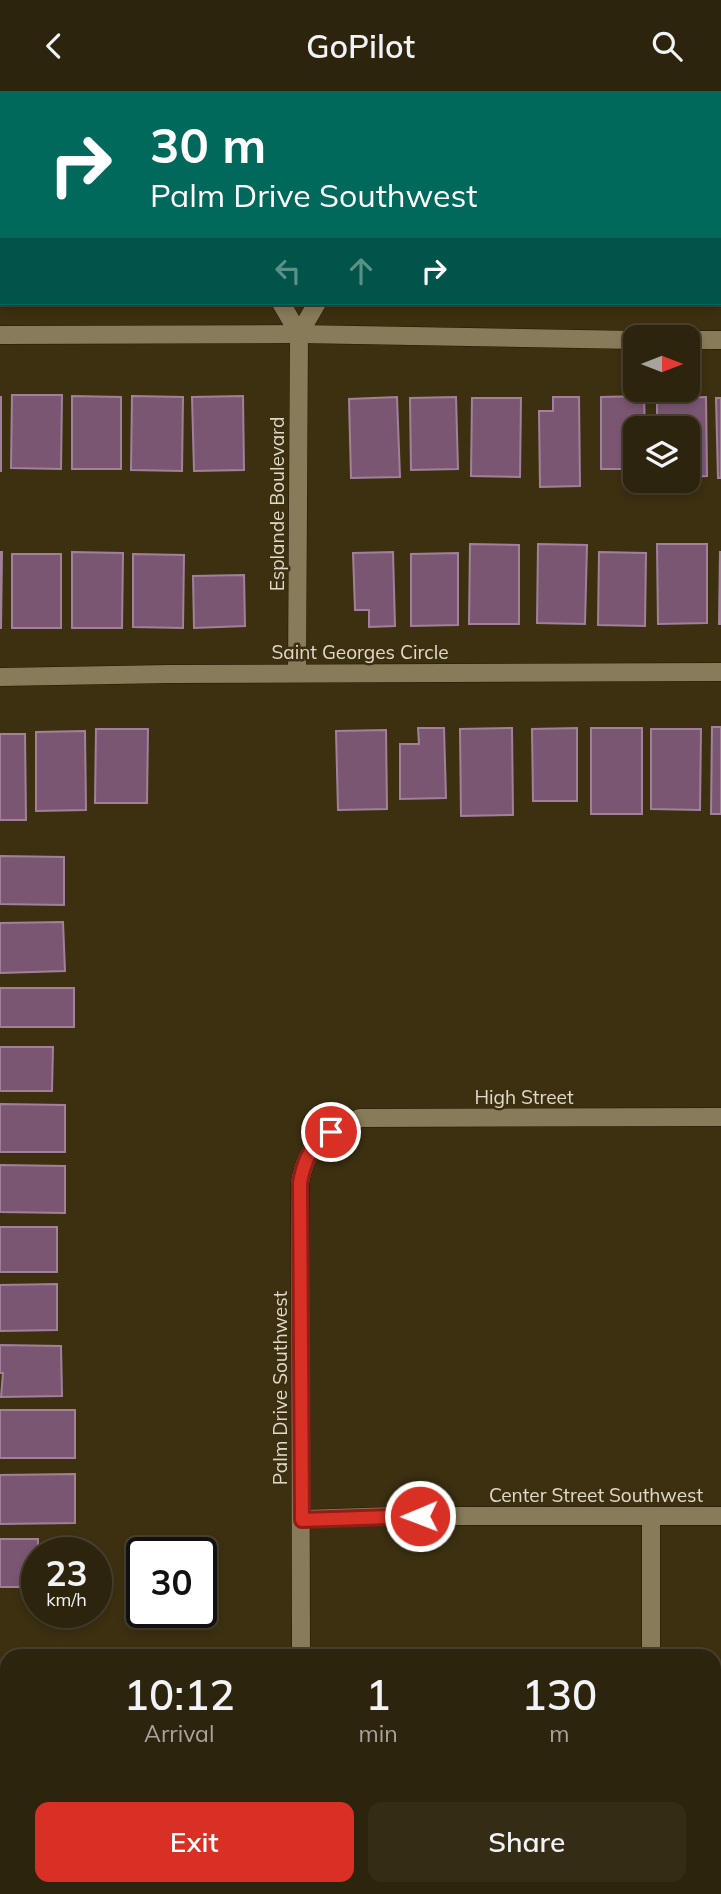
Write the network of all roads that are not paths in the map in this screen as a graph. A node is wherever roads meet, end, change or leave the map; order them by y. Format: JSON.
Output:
{"nodes":[{"id":1,"x":282,"y":305,"type":"edge"},
{"id":2,"x":316,"y":305,"type":"edge"},
{"id":3,"x":299,"y":334,"type":"junction"},
{"id":4,"x":0,"y":335,"type":"edge"},
{"id":5,"x":623,"y":340,"type":"edge"},
{"id":6,"x":700,"y":340,"type":"edge"},
{"id":7,"x":721,"y":340,"type":"edge"},
{"id":8,"x":721,"y":672,"type":"edge"},
{"id":9,"x":297,"y":673,"type":"junction"},
{"id":10,"x":0,"y":677,"type":"edge"},
{"id":11,"x":721,"y":1117,"type":"edge"},
{"id":12,"x":331,"y":1132,"type":"joint"},
{"id":13,"x":721,"y":1516,"type":"edge"},
{"id":14,"x":651,"y":1517,"type":"junction"},
{"id":15,"x":302,"y":1520,"type":"junction"},
{"id":16,"x":300,"y":1649,"type":"edge"},
{"id":17,"x":650,"y":1649,"type":"edge"}],
"edges":[{"from":1,"to":3,"type":"street"},
{"from":2,"to":3,"type":"street","name":"Esplande Boulevard"},
{"from":3,"to":4,"type":"street"},
{"from":3,"to":5,"type":"street"},
{"from":3,"to":9,"type":"street","name":"Esplande Boulevard"},
{"from":6,"to":7,"type":"street"},
{"from":8,"to":9,"type":"street","name":"Saint Georges Circle"},
{"from":9,"to":10,"type":"street","name":"Saint Georges Circle"},
{"from":11,"to":12,"type":"street","name":"High Street"},
{"from":12,"to":15,"type":"street","name":"Palm Drive Southwest"},
{"from":13,"to":14,"type":"street","name":"Center Street Southwest"},
{"from":14,"to":15,"type":"street","name":"Center Street Southwest"},
{"from":14,"to":17,"type":"street"},
{"from":15,"to":16,"type":"street","name":"Palm Drive Southwest"}]}
